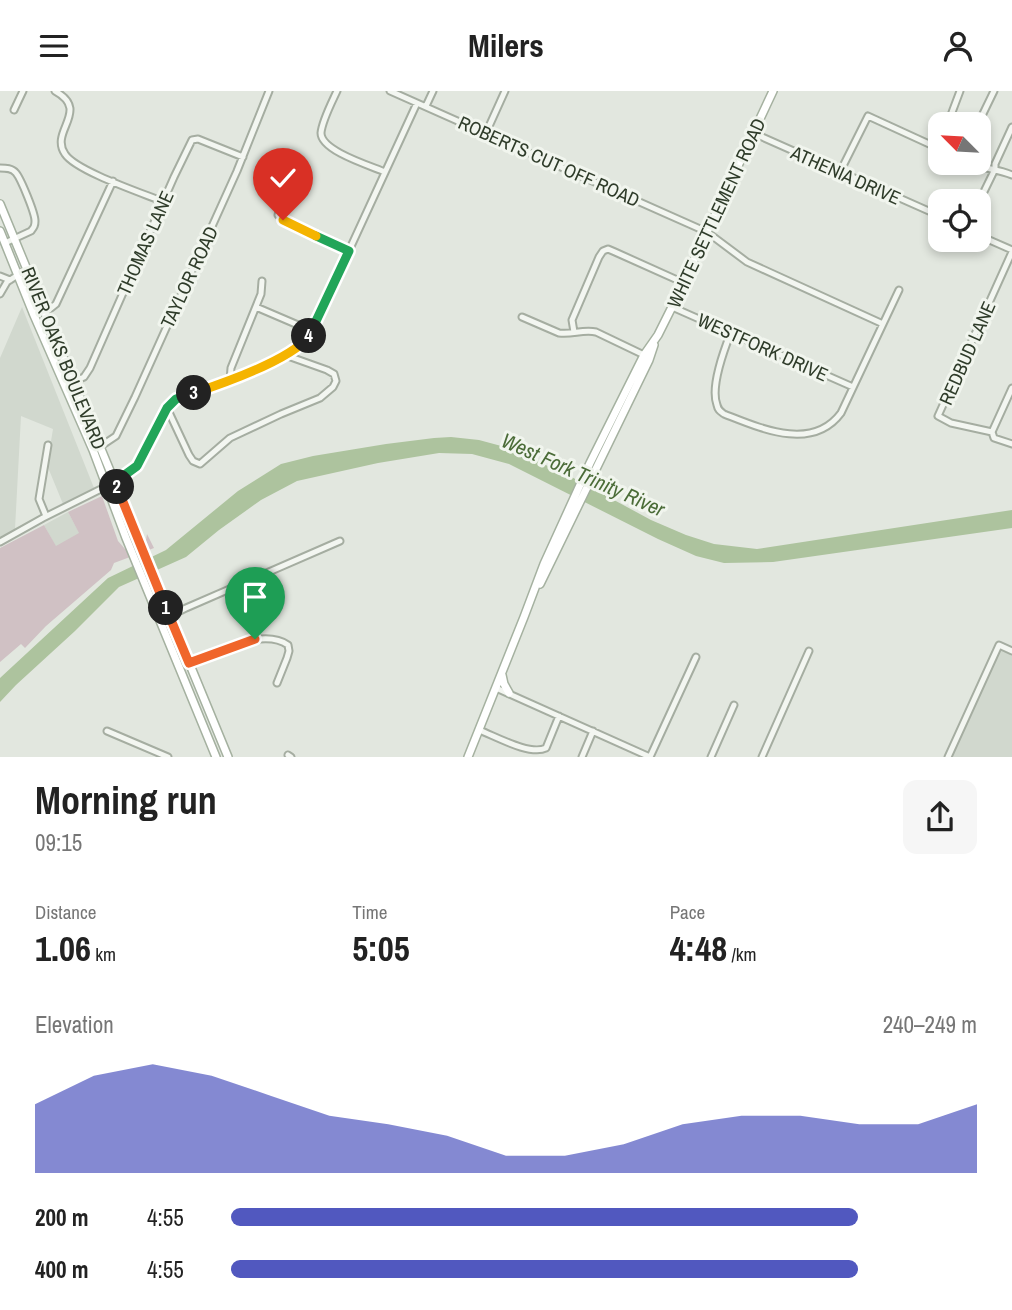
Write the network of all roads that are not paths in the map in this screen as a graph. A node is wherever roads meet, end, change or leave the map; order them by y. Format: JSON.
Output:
{"nodes":[{"id":1,"x":23,"y":91,"type":"edge"},
{"id":2,"x":55,"y":91,"type":"edge"},
{"id":3,"x":270,"y":91,"type":"edge"},
{"id":4,"x":337,"y":91,"type":"edge"},
{"id":5,"x":390,"y":91,"type":"edge"},
{"id":6,"x":433,"y":91,"type":"edge"},
{"id":7,"x":505,"y":91,"type":"edge"},
{"id":8,"x":773,"y":91,"type":"edge"},
{"id":9,"x":960,"y":91,"type":"edge"},
{"id":10,"x":993,"y":91,"type":"edge"},
{"id":11,"x":417,"y":103,"type":"junction"},
{"id":12,"x":426,"y":107,"type":"junction"},
{"id":13,"x":14,"y":110,"type":"dead end"},
{"id":14,"x":952,"y":112,"type":"edge"},
{"id":15,"x":983,"y":112,"type":"edge"},
{"id":16,"x":1012,"y":127,"type":"edge"},
{"id":17,"x":486,"y":133,"type":"junction"},
{"id":18,"x":753,"y":133,"type":"junction"},
{"id":19,"x":928,"y":144,"type":"edge"},
{"id":20,"x":243,"y":157,"type":"junction"},
{"id":21,"x":291,"y":164,"type":"dead end"},
{"id":22,"x":0,"y":168,"type":"edge"},
{"id":23,"x":991,"y":169,"type":"edge"},
{"id":24,"x":995,"y":169,"type":"junction"},
{"id":25,"x":385,"y":172,"type":"junction"},
{"id":26,"x":840,"y":172,"type":"junction"},
{"id":27,"x":1012,"y":175,"type":"edge"},
{"id":28,"x":113,"y":181,"type":"junction"},
{"id":29,"x":985,"y":189,"type":"edge"},
{"id":30,"x":164,"y":202,"type":"junction"},
{"id":31,"x":0,"y":204,"type":"edge"},
{"id":32,"x":928,"y":211,"type":"edge"},
{"id":33,"x":0,"y":231,"type":"edge"},
{"id":34,"x":707,"y":232,"type":"junction"},
{"id":35,"x":15,"y":239,"type":"junction"},
{"id":36,"x":991,"y":242,"type":"edge"},
{"id":37,"x":5,"y":243,"type":"junction"},
{"id":38,"x":349,"y":251,"type":"junction"},
{"id":39,"x":1012,"y":251,"type":"edge"},
{"id":40,"x":27,"y":269,"type":"junction"},
{"id":41,"x":18,"y":275,"type":"junction"},
{"id":42,"x":0,"y":276,"type":"edge"},
{"id":43,"x":10,"y":280,"type":"junction"},
{"id":44,"x":262,"y":281,"type":"dead end"},
{"id":45,"x":684,"y":282,"type":"junction"},
{"id":46,"x":898,"y":290,"type":"dead end"},
{"id":47,"x":0,"y":294,"type":"edge"},
{"id":48,"x":256,"y":307,"type":"junction"},
{"id":49,"x":672,"y":307,"type":"junction"},
{"id":50,"x":44,"y":310,"type":"junction"},
{"id":51,"x":33,"y":313,"type":"junction"},
{"id":52,"x":522,"y":317,"type":"dead end"},
{"id":53,"x":883,"y":324,"type":"junction"},
{"id":54,"x":312,"y":331,"type":"junction"},
{"id":55,"x":574,"y":332,"type":"junction"},
{"id":56,"x":731,"y":332,"type":"junction"},
{"id":57,"x":658,"y":335,"type":"junction"},
{"id":58,"x":285,"y":355,"type":"junction"},
{"id":59,"x":644,"y":355,"type":"junction"},
{"id":60,"x":640,"y":371,"type":"junction"},
{"id":61,"x":230,"y":380,"type":"junction"},
{"id":62,"x":74,"y":382,"type":"junction"},
{"id":63,"x":65,"y":386,"type":"junction"},
{"id":64,"x":853,"y":387,"type":"junction"},
{"id":65,"x":1012,"y":388,"type":"edge"},
{"id":66,"x":167,"y":408,"type":"junction"},
{"id":67,"x":992,"y":432,"type":"junction"},
{"id":68,"x":1012,"y":444,"type":"edge"},
{"id":69,"x":48,"y":445,"type":"dead end"},
{"id":70,"x":97,"y":449,"type":"junction"},
{"id":71,"x":111,"y":484,"type":"junction"},
{"id":72,"x":46,"y":516,"type":"junction"},
{"id":73,"x":340,"y":541,"type":"dead end"},
{"id":74,"x":0,"y":542,"type":"edge"},
{"id":75,"x":170,"y":617,"type":"junction"},
{"id":76,"x":160,"y":621,"type":"junction"},
{"id":77,"x":809,"y":651,"type":"dead end"},
{"id":78,"x":1012,"y":651,"type":"edge"},
{"id":79,"x":696,"y":657,"type":"dead end"},
{"id":80,"x":189,"y":663,"type":"junction"},
{"id":81,"x":502,"y":674,"type":"junction"},
{"id":82,"x":277,"y":683,"type":"dead end"},
{"id":83,"x":496,"y":688,"type":"junction"},
{"id":84,"x":509,"y":693,"type":"junction"},
{"id":85,"x":734,"y":705,"type":"dead end"},
{"id":86,"x":558,"y":716,"type":"junction"},
{"id":87,"x":479,"y":730,"type":"junction"},
{"id":88,"x":107,"y":731,"type":"dead end"},
{"id":89,"x":593,"y":731,"type":"junction"},
{"id":90,"x":168,"y":757,"type":"edge"},
{"id":91,"x":216,"y":757,"type":"edge"},
{"id":92,"x":228,"y":757,"type":"edge"},
{"id":93,"x":468,"y":757,"type":"edge"},
{"id":94,"x":582,"y":757,"type":"edge"},
{"id":95,"x":650,"y":757,"type":"edge"},
{"id":96,"x":710,"y":757,"type":"edge"},
{"id":97,"x":762,"y":757,"type":"edge"},
{"id":98,"x":948,"y":757,"type":"edge"}],
"edges":[{"from":1,"to":13,"type":"street"},
{"from":2,"to":28,"type":"street"},
{"from":3,"to":20,"type":"street","name":"TAYLOR ROAD"},
{"from":4,"to":25,"type":"street"},
{"from":5,"to":11,"type":"street","name":"ROBERTS CUT OFF ROAD"},
{"from":6,"to":12,"type":"street"},
{"from":7,"to":17,"type":"street"},
{"from":8,"to":18,"type":"main road","name":"WHITE SETTLEMENT ROAD"},
{"from":9,"to":14,"type":"street"},
{"from":10,"to":15,"type":"street"},
{"from":11,"to":12,"type":"street","name":"ROBERTS CUT OFF ROAD"},
{"from":11,"to":25,"type":"street"},
{"from":12,"to":17,"type":"street","name":"ROBERTS CUT OFF ROAD"},
{"from":16,"to":24,"type":"street"},
{"from":17,"to":34,"type":"street","name":"ROBERTS CUT OFF ROAD"},
{"from":18,"to":26,"type":"street","name":"ATHENIA DRIVE"},
{"from":18,"to":34,"type":"main road","name":"WHITE SETTLEMENT ROAD"},
{"from":19,"to":26,"type":"street"},
{"from":20,"to":30,"type":"street","name":"THOMAS LANE"},
{"from":20,"to":70,"type":"street","name":"TAYLOR ROAD"},
{"from":21,"to":38,"type":"street"},
{"from":22,"to":35,"type":"street"},
{"from":23,"to":24,"type":"street"},
{"from":24,"to":27,"type":"street"},
{"from":24,"to":29,"type":"street"},
{"from":25,"to":38,"type":"street"},
{"from":26,"to":32,"type":"street","name":"ATHENIA DRIVE"},
{"from":28,"to":30,"type":"street"},
{"from":28,"to":50,"type":"street"},
{"from":30,"to":62,"type":"street","name":"THOMAS LANE"},
{"from":31,"to":35,"type":"main road","name":"RIVER OAKS BOULEVARD"},
{"from":33,"to":37,"type":"main road","name":"RIVER OAKS BOULEVARD"},
{"from":34,"to":45,"type":"main road","name":"WHITE SETTLEMENT ROAD"},
{"from":34,"to":53,"type":"street","name":"ROBERTS CUT OFF ROAD"},
{"from":35,"to":37,"type":"street"},
{"from":35,"to":40,"type":"main road","name":"RIVER OAKS BOULEVARD"},
{"from":36,"to":39,"type":"street"},
{"from":37,"to":41,"type":"main road","name":"RIVER OAKS BOULEVARD"},
{"from":38,"to":54,"type":"street"},
{"from":39,"to":67,"type":"street","name":"REDBUD LANE"},
{"from":40,"to":41,"type":"street"},
{"from":40,"to":50,"type":"main road","name":"RIVER OAKS BOULEVARD"},
{"from":41,"to":43,"type":"street"},
{"from":41,"to":51,"type":"main road","name":"RIVER OAKS BOULEVARD"},
{"from":42,"to":43,"type":"street"},
{"from":43,"to":47,"type":"street"},
{"from":44,"to":48,"type":"street"},
{"from":45,"to":49,"type":"main road","name":"WHITE SETTLEMENT ROAD"},
{"from":45,"to":55,"type":"street"},
{"from":46,"to":53,"type":"street"},
{"from":48,"to":54,"type":"street"},
{"from":48,"to":61,"type":"street"},
{"from":49,"to":56,"type":"street","name":"WESTFORK DRIVE"},
{"from":49,"to":57,"type":"main road","name":"WHITE SETTLEMENT ROAD"},
{"from":50,"to":51,"type":"street"},
{"from":50,"to":62,"type":"main road","name":"RIVER OAKS BOULEVARD"},
{"from":51,"to":63,"type":"main road","name":"RIVER OAKS BOULEVARD"},
{"from":52,"to":55,"type":"street"},
{"from":53,"to":64,"type":"street"},
{"from":54,"to":58,"type":"street"},
{"from":55,"to":59,"type":"street"},
{"from":56,"to":64,"type":"street","name":"WESTFORK DRIVE"},
{"from":56,"to":64,"type":"street"},
{"from":57,"to":59,"type":"main road","name":"WHITE SETTLEMENT ROAD"},
{"from":57,"to":60,"type":"main road","name":"WHITE SETTLEMENT ROAD"},
{"from":58,"to":61,"type":"street"},
{"from":58,"to":66,"type":"street"},
{"from":59,"to":60,"type":"main road","name":"WHITE SETTLEMENT ROAD"},
{"from":60,"to":81,"type":"main road","name":"WHITE SETTLEMENT ROAD"},
{"from":61,"to":66,"type":"street"},
{"from":62,"to":63,"type":"street","name":"THOMAS LANE"},
{"from":62,"to":70,"type":"main road","name":"RIVER OAKS BOULEVARD"},
{"from":63,"to":70,"type":"main road","name":"RIVER OAKS BOULEVARD"},
{"from":65,"to":67,"type":"street"},
{"from":66,"to":71,"type":"street"},
{"from":67,"to":68,"type":"street"},
{"from":69,"to":72,"type":"street"},
{"from":70,"to":71,"type":"main road","name":"RIVER OAKS BOULEVARD"},
{"from":71,"to":72,"type":"street"},
{"from":71,"to":75,"type":"main road","name":"RIVER OAKS BOULEVARD"},
{"from":71,"to":76,"type":"main road","name":"RIVER OAKS BOULEVARD"},
{"from":72,"to":74,"type":"street"},
{"from":73,"to":75,"type":"street"},
{"from":75,"to":76,"type":"street"},
{"from":75,"to":80,"type":"main road","name":"RIVER OAKS BOULEVARD"},
{"from":76,"to":91,"type":"main road","name":"RIVER OAKS BOULEVARD"},
{"from":77,"to":97,"type":"street"},
{"from":78,"to":98,"type":"street"},
{"from":79,"to":95,"type":"street"},
{"from":80,"to":82,"type":"street"},
{"from":80,"to":92,"type":"main road","name":"RIVER OAKS BOULEVARD"},
{"from":81,"to":83,"type":"main road","name":"WHITE SETTLEMENT ROAD"},
{"from":81,"to":84,"type":"main road"},
{"from":83,"to":84,"type":"street"},
{"from":83,"to":87,"type":"main road","name":"WHITE SETTLEMENT ROAD"},
{"from":84,"to":86,"type":"street"},
{"from":85,"to":96,"type":"street"},
{"from":86,"to":87,"type":"street"},
{"from":86,"to":89,"type":"street"},
{"from":87,"to":93,"type":"main road","name":"WHITE SETTLEMENT ROAD"},
{"from":88,"to":90,"type":"street"},
{"from":89,"to":94,"type":"street"},
{"from":89,"to":95,"type":"street"}]}
